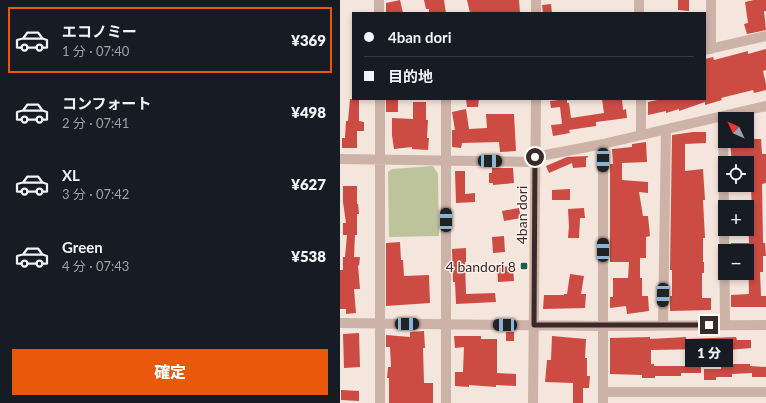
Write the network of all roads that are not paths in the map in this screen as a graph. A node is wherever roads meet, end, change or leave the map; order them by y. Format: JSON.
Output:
{"nodes":[{"id":1,"x":379,"y":0,"type":"edge"},
{"id":2,"x":536,"y":0,"type":"edge"},
{"id":3,"x":639,"y":0,"type":"edge"},
{"id":4,"x":711,"y":0,"type":"edge"},
{"id":5,"x":379,"y":12,"type":"edge"},
{"id":6,"x":536,"y":12,"type":"edge"},
{"id":7,"x":639,"y":12,"type":"edge"},
{"id":8,"x":766,"y":36,"type":"edge"},
{"id":9,"x":708,"y":49,"type":"edge"},
{"id":10,"x":380,"y":100,"type":"edge"},
{"id":11,"x":446,"y":100,"type":"edge"},
{"id":12,"x":536,"y":100,"type":"edge"},
{"id":13,"x":641,"y":100,"type":"edge"},
{"id":14,"x":766,"y":106,"type":"edge"},
{"id":15,"x":740,"y":112,"type":"edge"},
{"id":16,"x":718,"y":117,"type":"edge"},
{"id":17,"x":666,"y":130,"type":"junction"},
{"id":18,"x":641,"y":135,"type":"junction"},
{"id":19,"x":603,"y":144,"type":"junction"},
{"id":20,"x":723,"y":148,"type":"edge"},
{"id":21,"x":380,"y":159,"type":"junction"},
{"id":22,"x":535,"y":159,"type":"junction"},
{"id":23,"x":340,"y":160,"type":"edge"},
{"id":24,"x":445,"y":160,"type":"junction"},
{"id":25,"x":340,"y":323,"type":"edge"},
{"id":26,"x":380,"y":324,"type":"junction"},
{"id":27,"x":446,"y":324,"type":"junction"},
{"id":28,"x":534,"y":325,"type":"junction"},
{"id":29,"x":725,"y":325,"type":"junction"},
{"id":30,"x":766,"y":325,"type":"edge"},
{"id":31,"x":603,"y":326,"type":"junction"},
{"id":32,"x":663,"y":326,"type":"junction"},
{"id":33,"x":603,"y":392,"type":"junction"},
{"id":34,"x":766,"y":392,"type":"edge"},
{"id":35,"x":380,"y":403,"type":"edge"},
{"id":36,"x":446,"y":403,"type":"edge"},
{"id":37,"x":533,"y":403,"type":"edge"},
{"id":38,"x":603,"y":403,"type":"edge"}],
"edges":[{"from":1,"to":5,"type":"street"},
{"from":2,"to":6,"type":"street"},
{"from":3,"to":7,"type":"street"},
{"from":4,"to":9,"type":"street"},
{"from":8,"to":9,"type":"street"},
{"from":10,"to":21,"type":"street"},
{"from":11,"to":24,"type":"street"},
{"from":12,"to":22,"type":"street","name":"4ban dori"},
{"from":13,"to":18,"type":"street"},
{"from":14,"to":15,"type":"street"},
{"from":16,"to":17,"type":"street"},
{"from":17,"to":18,"type":"street"},
{"from":17,"to":32,"type":"street"},
{"from":18,"to":19,"type":"street"},
{"from":19,"to":22,"type":"street"},
{"from":19,"to":31,"type":"street"},
{"from":20,"to":29,"type":"street"},
{"from":21,"to":23,"type":"street"},
{"from":21,"to":24,"type":"street"},
{"from":21,"to":26,"type":"street"},
{"from":22,"to":24,"type":"street"},
{"from":22,"to":28,"type":"street","name":"4ban dori"},
{"from":24,"to":27,"type":"street"},
{"from":25,"to":26,"type":"street"},
{"from":26,"to":27,"type":"street"},
{"from":26,"to":35,"type":"street"},
{"from":27,"to":28,"type":"street"},
{"from":27,"to":36,"type":"street"},
{"from":28,"to":31,"type":"street"},
{"from":28,"to":37,"type":"street","name":"4ban dori"},
{"from":29,"to":30,"type":"street"},
{"from":29,"to":32,"type":"street"},
{"from":31,"to":32,"type":"street"},
{"from":31,"to":33,"type":"street"},
{"from":33,"to":34,"type":"street"},
{"from":33,"to":38,"type":"street"}]}
